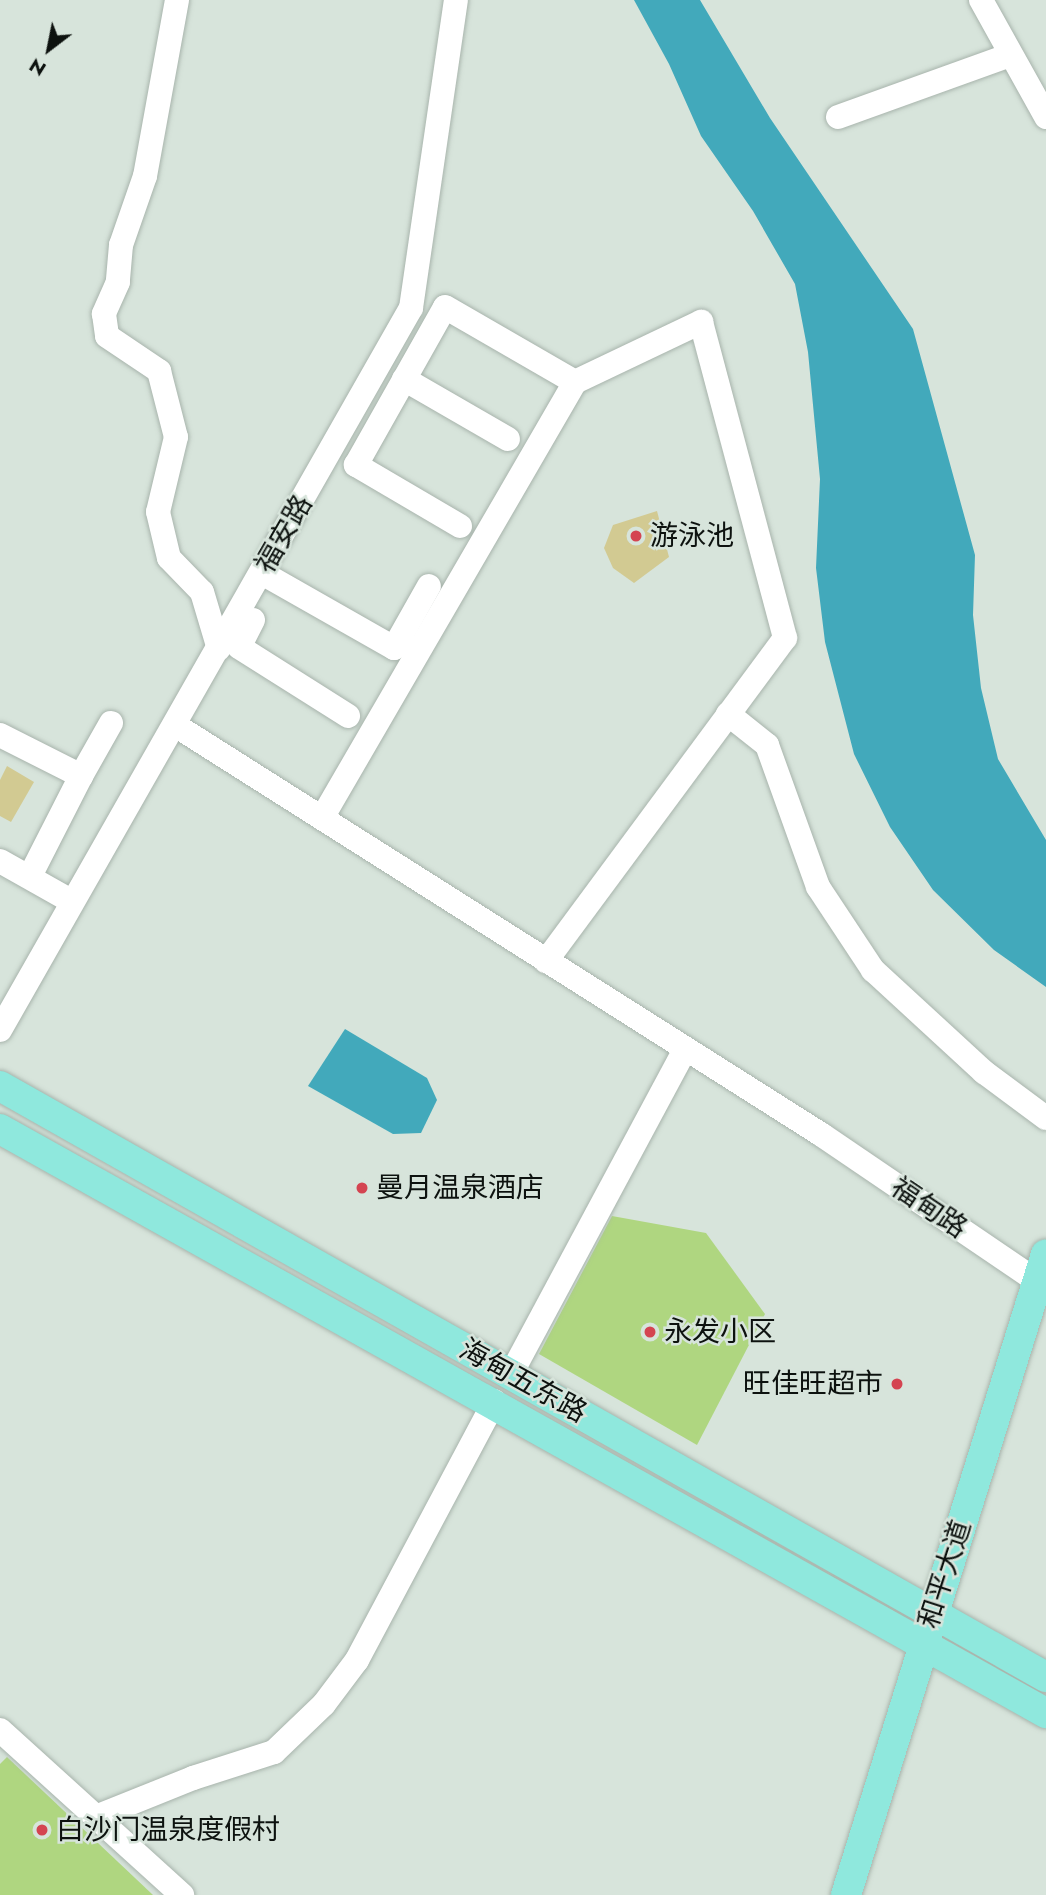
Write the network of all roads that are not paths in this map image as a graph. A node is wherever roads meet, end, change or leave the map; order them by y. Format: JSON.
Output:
{"nodes":[{"id":1,"x":177,"y":0,"type":"edge"},
{"id":2,"x":456,"y":0,"type":"edge"},
{"id":3,"x":981,"y":0,"type":"edge"},
{"id":4,"x":1010,"y":55,"type":"junction"},
{"id":5,"x":838,"y":117,"type":"dead end"},
{"id":6,"x":1046,"y":117,"type":"edge"},
{"id":7,"x":404,"y":379,"type":"junction"},
{"id":8,"x":575,"y":382,"type":"junction"},
{"id":9,"x":508,"y":439,"type":"dead end"},
{"id":10,"x":460,"y":526,"type":"dead end"},
{"id":11,"x":268,"y":576,"type":"junction"},
{"id":12,"x":429,"y":586,"type":"dead end"},
{"id":13,"x":219,"y":649,"type":"junction"},
{"id":14,"x":728,"y":714,"type":"junction"},
{"id":15,"x":348,"y":716,"type":"dead end"},
{"id":16,"x":111,"y":723,"type":"dead end"},
{"id":17,"x":176,"y":725,"type":"junction"},
{"id":18,"x":0,"y":735,"type":"edge"},
{"id":19,"x":82,"y":776,"type":"junction"},
{"id":20,"x":322,"y":818,"type":"junction"},
{"id":21,"x":0,"y":861,"type":"edge"},
{"id":22,"x":30,"y":876,"type":"junction"},
{"id":23,"x":71,"y":901,"type":"junction"},
{"id":24,"x":546,"y":961,"type":"junction"},
{"id":25,"x":0,"y":1030,"type":"edge"},
{"id":26,"x":685,"y":1049,"type":"junction"},
{"id":27,"x":0,"y":1086,"type":"edge"},
{"id":28,"x":1046,"y":1118,"type":"edge"},
{"id":29,"x":0,"y":1129,"type":"edge"},
{"id":30,"x":1042,"y":1267,"type":"edge"},
{"id":31,"x":1046,"y":1316,"type":"edge"},
{"id":32,"x":511,"y":1374,"type":"junction"},
{"id":33,"x":495,"y":1401,"type":"junction"},
{"id":34,"x":940,"y":1617,"type":"junction"},
{"id":35,"x":932,"y":1646,"type":"junction"},
{"id":36,"x":1046,"y":1676,"type":"edge"},
{"id":37,"x":1046,"y":1713,"type":"edge"},
{"id":38,"x":0,"y":1730,"type":"edge"},
{"id":39,"x":96,"y":1817,"type":"junction"},
{"id":40,"x":183,"y":1895,"type":"edge"},
{"id":41,"x":846,"y":1895,"type":"edge"},
{"id":42,"x":866,"y":1895,"type":"edge"}],
"edges":[{"from":1,"to":13,"type":"street"},
{"from":2,"to":11,"type":"street","name":"福安路"},
{"from":3,"to":4,"type":"street"},
{"from":4,"to":5,"type":"street"},
{"from":4,"to":6,"type":"street"},
{"from":7,"to":8,"type":"street"},
{"from":7,"to":9,"type":"street"},
{"from":7,"to":10,"type":"street"},
{"from":8,"to":14,"type":"street"},
{"from":8,"to":20,"type":"street"},
{"from":11,"to":12,"type":"street"},
{"from":11,"to":13,"type":"street","name":"福安路"},
{"from":11,"to":15,"type":"street"},
{"from":13,"to":17,"type":"street","name":"福安路"},
{"from":14,"to":24,"type":"street"},
{"from":14,"to":28,"type":"street"},
{"from":16,"to":19,"type":"street"},
{"from":17,"to":20,"type":"street","name":"福甸路"},
{"from":17,"to":23,"type":"street","name":"福安路"},
{"from":18,"to":19,"type":"street"},
{"from":19,"to":22,"type":"street"},
{"from":20,"to":24,"type":"street","name":"福甸路"},
{"from":21,"to":22,"type":"street"},
{"from":22,"to":23,"type":"street"},
{"from":23,"to":25,"type":"street","name":"福安路"},
{"from":24,"to":26,"type":"street","name":"福甸路"},
{"from":26,"to":30,"type":"street","name":"福甸路"},
{"from":26,"to":32,"type":"street"},
{"from":27,"to":32,"type":"main road","name":"海甸五东路"},
{"from":29,"to":33,"type":"main road","name":"海甸五东路"},
{"from":30,"to":34,"type":"main road","name":"和平大道"},
{"from":31,"to":34,"type":"main road","name":"和平大道"},
{"from":32,"to":34,"type":"main road","name":"海甸五东路"},
{"from":33,"to":35,"type":"main road","name":"海甸五东路"},
{"from":33,"to":39,"type":"street"},
{"from":34,"to":35,"type":"main road","name":"和平大道"},
{"from":34,"to":36,"type":"main road","name":"海甸五东路"},
{"from":35,"to":37,"type":"main road","name":"海甸五东路"},
{"from":35,"to":41,"type":"main road","name":"和平大道"},
{"from":35,"to":42,"type":"main road","name":"和平大道"},
{"from":38,"to":39,"type":"street"},
{"from":39,"to":40,"type":"street"}]}
